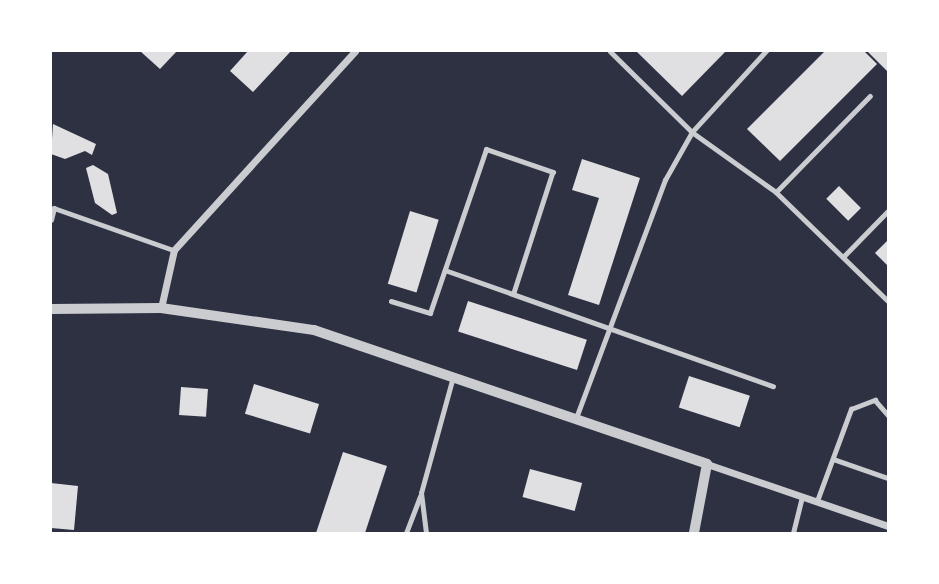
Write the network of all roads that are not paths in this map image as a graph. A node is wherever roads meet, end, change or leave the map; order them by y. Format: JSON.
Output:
{"nodes":[{"id":1,"x":355,"y":51,"type":"edge"},
{"id":2,"x":610,"y":51,"type":"edge"},
{"id":3,"x":766,"y":51,"type":"edge"},
{"id":4,"x":870,"y":96,"type":"dead end"},
{"id":5,"x":692,"y":132,"type":"junction"},
{"id":6,"x":776,"y":192,"type":"junction"},
{"id":7,"x":888,"y":211,"type":"edge"},
{"id":8,"x":51,"y":220,"type":"edge"},
{"id":9,"x":174,"y":250,"type":"junction"},
{"id":10,"x":843,"y":257,"type":"junction"},
{"id":11,"x":445,"y":270,"type":"junction"},
{"id":12,"x":514,"y":293,"type":"junction"},
{"id":13,"x":391,"y":301,"type":"dead end"},
{"id":14,"x":888,"y":301,"type":"edge"},
{"id":15,"x":161,"y":308,"type":"junction"},
{"id":16,"x":51,"y":309,"type":"edge"},
{"id":17,"x":610,"y":327,"type":"junction"},
{"id":18,"x":453,"y":376,"type":"junction"},
{"id":19,"x":773,"y":386,"type":"dead end"},
{"id":20,"x":888,"y":415,"type":"edge"},
{"id":21,"x":576,"y":418,"type":"junction"},
{"id":22,"x":832,"y":459,"type":"junction"},
{"id":23,"x":707,"y":464,"type":"junction"},
{"id":24,"x":888,"y":478,"type":"edge"},
{"id":25,"x":421,"y":493,"type":"junction"},
{"id":26,"x":802,"y":496,"type":"junction"},
{"id":27,"x":817,"y":502,"type":"junction"},
{"id":28,"x":888,"y":526,"type":"edge"},
{"id":29,"x":406,"y":533,"type":"edge"},
{"id":30,"x":426,"y":533,"type":"edge"},
{"id":31,"x":694,"y":533,"type":"edge"},
{"id":32,"x":793,"y":533,"type":"edge"}],
"edges":[{"from":1,"to":9,"type":"street"},
{"from":2,"to":5,"type":"lane"},
{"from":3,"to":5,"type":"lane"},
{"from":4,"to":6,"type":"lane"},
{"from":5,"to":6,"type":"lane"},
{"from":5,"to":17,"type":"lane"},
{"from":6,"to":10,"type":"lane"},
{"from":7,"to":10,"type":"lane"},
{"from":8,"to":9,"type":"lane"},
{"from":9,"to":15,"type":"street"},
{"from":10,"to":14,"type":"lane"},
{"from":11,"to":12,"type":"lane"},
{"from":11,"to":12,"type":"lane"},
{"from":11,"to":13,"type":"lane"},
{"from":12,"to":17,"type":"lane"},
{"from":15,"to":16,"type":"street"},
{"from":15,"to":18,"type":"street"},
{"from":17,"to":19,"type":"lane"},
{"from":17,"to":21,"type":"lane"},
{"from":18,"to":21,"type":"street"},
{"from":18,"to":25,"type":"lane"},
{"from":20,"to":22,"type":"lane"},
{"from":21,"to":23,"type":"street"},
{"from":22,"to":24,"type":"lane"},
{"from":22,"to":27,"type":"lane"},
{"from":23,"to":26,"type":"street"},
{"from":23,"to":31,"type":"street"},
{"from":25,"to":29,"type":"lane"},
{"from":25,"to":30,"type":"lane"},
{"from":26,"to":27,"type":"street"},
{"from":26,"to":32,"type":"lane"},
{"from":27,"to":28,"type":"street"}]}
